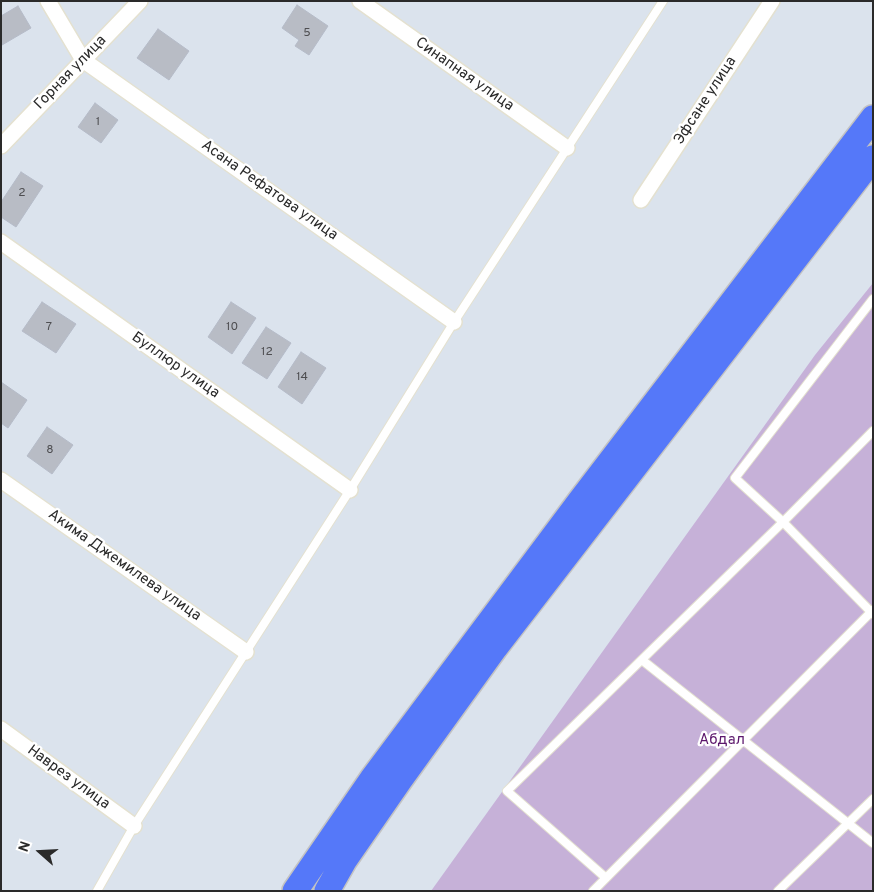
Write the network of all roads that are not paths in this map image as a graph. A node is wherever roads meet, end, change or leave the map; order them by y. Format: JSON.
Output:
{"nodes":[{"id":1,"x":48,"y":1,"type":"edge"},
{"id":2,"x":140,"y":1,"type":"edge"},
{"id":3,"x":360,"y":1,"type":"edge"},
{"id":4,"x":663,"y":1,"type":"edge"},
{"id":5,"x":772,"y":1,"type":"edge"},
{"id":6,"x":83,"y":60,"type":"junction"},
{"id":7,"x":873,"y":118,"type":"edge"},
{"id":8,"x":1,"y":146,"type":"edge"},
{"id":9,"x":567,"y":148,"type":"junction"},
{"id":10,"x":873,"y":158,"type":"edge"},
{"id":11,"x":641,"y":200,"type":"dead end"},
{"id":12,"x":1,"y":242,"type":"edge"},
{"id":13,"x":873,"y":299,"type":"edge"},
{"id":14,"x":454,"y":322,"type":"junction"},
{"id":15,"x":873,"y":431,"type":"edge"},
{"id":16,"x":1,"y":480,"type":"edge"},
{"id":17,"x":350,"y":490,"type":"junction"},
{"id":18,"x":783,"y":522,"type":"junction"},
{"id":19,"x":872,"y":612,"type":"edge"},
{"id":20,"x":246,"y":652,"type":"junction"},
{"id":21,"x":642,"y":660,"type":"junction"},
{"id":22,"x":1,"y":729,"type":"edge"},
{"id":23,"x":743,"y":740,"type":"junction"},
{"id":24,"x":873,"y":799,"type":"edge"},
{"id":25,"x":848,"y":823,"type":"junction"},
{"id":26,"x":134,"y":826,"type":"junction"},
{"id":27,"x":873,"y":843,"type":"edge"},
{"id":28,"x":606,"y":878,"type":"junction"},
{"id":29,"x":97,"y":891,"type":"edge"},
{"id":30,"x":295,"y":891,"type":"edge"},
{"id":31,"x":327,"y":891,"type":"edge"},
{"id":32,"x":593,"y":891,"type":"edge"},
{"id":33,"x":778,"y":891,"type":"edge"}],
"edges":[{"from":1,"to":6,"type":"street"},
{"from":2,"to":6,"type":"street","name":"Горная улица"},
{"from":3,"to":9,"type":"street","name":"Синапная улица"},
{"from":4,"to":9,"type":"lane"},
{"from":5,"to":11,"type":"street","name":"Эфсане улица"},
{"from":6,"to":8,"type":"street","name":"Горная улица"},
{"from":6,"to":14,"type":"street","name":"Асана Рефатова улица"},
{"from":7,"to":30,"type":"main road"},
{"from":9,"to":14,"type":"lane"},
{"from":10,"to":31,"type":"main road"},
{"from":12,"to":17,"type":"street","name":"Буллюр улица"},
{"from":13,"to":18,"type":"lane"},
{"from":14,"to":17,"type":"lane"},
{"from":15,"to":18,"type":"lane"},
{"from":16,"to":20,"type":"street","name":"Акима Джемилева улица"},
{"from":17,"to":20,"type":"lane"},
{"from":18,"to":19,"type":"lane"},
{"from":18,"to":21,"type":"lane"},
{"from":19,"to":23,"type":"lane"},
{"from":20,"to":26,"type":"lane"},
{"from":21,"to":23,"type":"lane"},
{"from":21,"to":28,"type":"lane"},
{"from":22,"to":26,"type":"street","name":"Наврез улица"},
{"from":23,"to":25,"type":"lane"},
{"from":23,"to":28,"type":"lane"},
{"from":24,"to":25,"type":"lane"},
{"from":25,"to":27,"type":"lane"},
{"from":25,"to":33,"type":"lane"},
{"from":26,"to":29,"type":"lane"},
{"from":28,"to":32,"type":"lane"}]}
